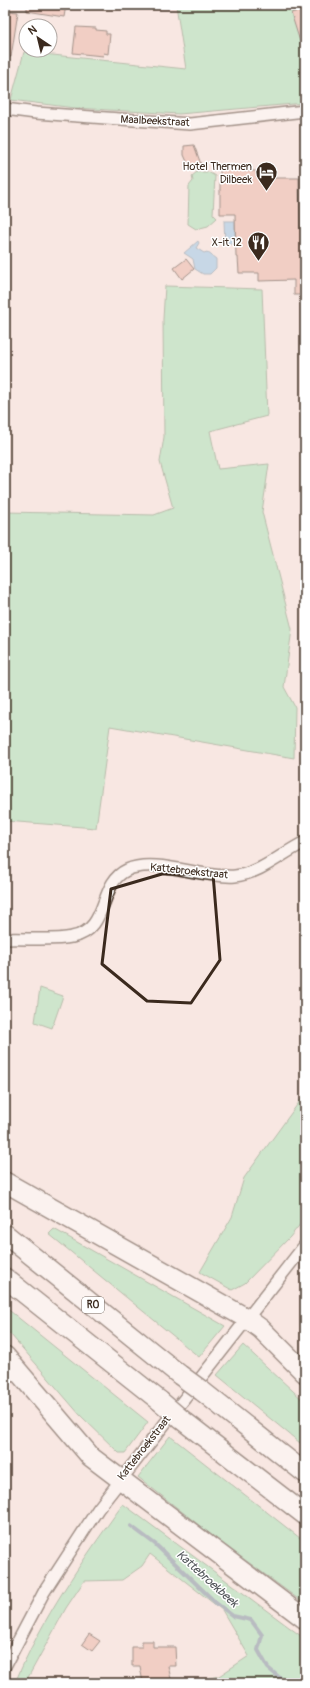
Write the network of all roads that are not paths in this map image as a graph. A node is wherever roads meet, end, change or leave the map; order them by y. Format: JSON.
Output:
{"nodes":[{"id":1,"x":5,"y":109,"type":"edge"},
{"id":2,"x":305,"y":111,"type":"edge"},
{"id":3,"x":305,"y":842,"type":"edge"},
{"id":4,"x":5,"y":938,"type":"edge"},
{"id":5,"x":5,"y":1182,"type":"edge"},
{"id":6,"x":5,"y":1234,"type":"edge"},
{"id":7,"x":305,"y":1245,"type":"edge"},
{"id":8,"x":5,"y":1278,"type":"edge"},
{"id":9,"x":246,"y":1318,"type":"junction"},
{"id":10,"x":5,"y":1356,"type":"edge"},
{"id":11,"x":305,"y":1372,"type":"edge"},
{"id":12,"x":305,"y":1473,"type":"edge"},
{"id":13,"x":120,"y":1479,"type":"junction"},
{"id":14,"x":305,"y":1515,"type":"edge"},
{"id":15,"x":305,"y":1619,"type":"edge"},
{"id":16,"x":5,"y":1666,"type":"edge"}],
"edges":[{"from":1,"to":2,"type":"street","name":"Maalbeekstraat"},
{"from":3,"to":4,"type":"street","name":"Kattebroekstraat"},
{"from":5,"to":9,"type":"highway"},
{"from":6,"to":12,"type":"highway","number":"R0","bridge":true},
{"from":7,"to":9,"type":"street","name":"Kattebroekstraat"},
{"from":8,"to":14,"type":"highway","bridge":true},
{"from":9,"to":11,"type":"highway"},
{"from":9,"to":13,"type":"street","name":"Kattebroekstraat"},
{"from":10,"to":13,"type":"highway"},
{"from":13,"to":15,"type":"highway"},
{"from":13,"to":16,"type":"street","name":"Kattebroekstraat"}]}
